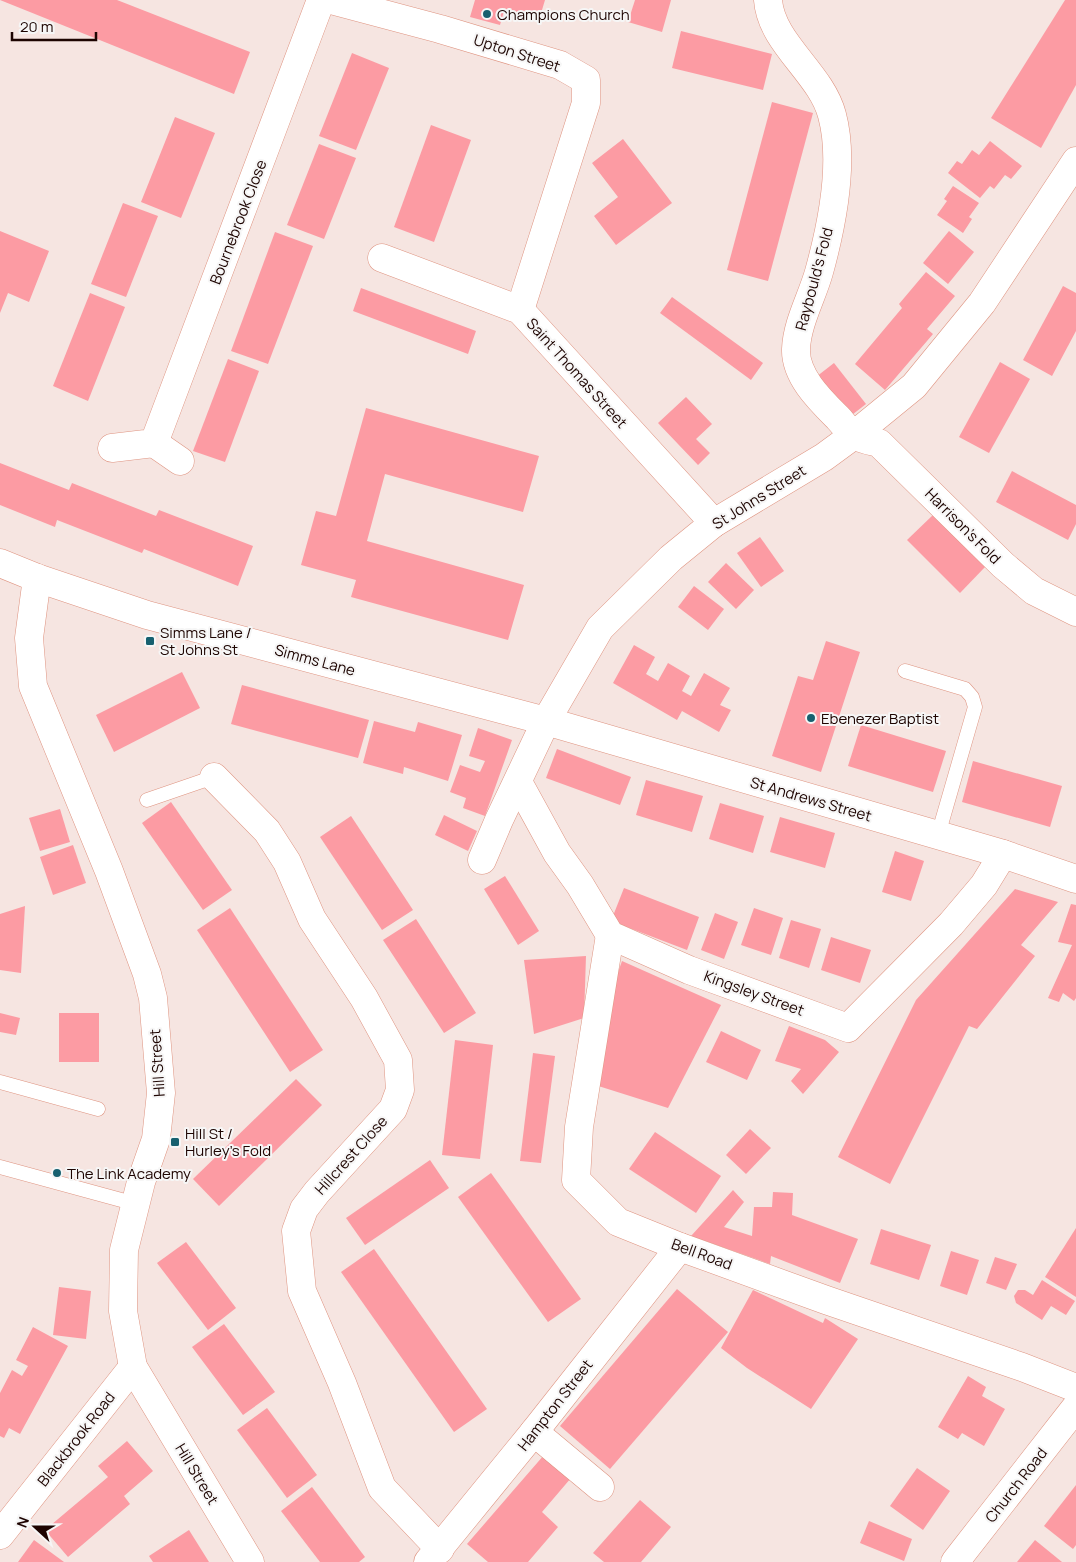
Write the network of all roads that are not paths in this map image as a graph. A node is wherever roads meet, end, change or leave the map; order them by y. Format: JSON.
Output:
{"nodes":[{"id":1,"x":321,"y":0,"type":"edge"},
{"id":2,"x":331,"y":0,"type":"edge"},
{"id":3,"x":768,"y":0,"type":"edge"},
{"id":4,"x":1076,"y":161,"type":"edge"},
{"id":5,"x":1066,"y":195,"type":"edge"},
{"id":6,"x":382,"y":258,"type":"dead end"},
{"id":7,"x":520,"y":310,"type":"junction"},
{"id":8,"x":854,"y":435,"type":"junction"},
{"id":9,"x":154,"y":443,"type":"junction"},
{"id":10,"x":112,"y":448,"type":"dead end"},
{"id":11,"x":180,"y":461,"type":"dead end"},
{"id":12,"x":714,"y":523,"type":"junction"},
{"id":13,"x":0,"y":563,"type":"edge"},
{"id":14,"x":37,"y":578,"type":"junction"},
{"id":15,"x":1076,"y":612,"type":"edge"},
{"id":16,"x":905,"y":672,"type":"dead end"},
{"id":17,"x":546,"y":721,"type":"junction"},
{"id":18,"x":214,"y":777,"type":"joint"},
{"id":19,"x":518,"y":782,"type":"junction"},
{"id":20,"x":147,"y":800,"type":"dead end"},
{"id":21,"x":938,"y":836,"type":"junction"},
{"id":22,"x":1003,"y":854,"type":"junction"},
{"id":23,"x":482,"y":860,"type":"dead end"},
{"id":24,"x":1076,"y":878,"type":"edge"},
{"id":25,"x":610,"y":935,"type":"junction"},
{"id":26,"x":0,"y":1082,"type":"edge"},
{"id":27,"x":98,"y":1109,"type":"dead end"},
{"id":28,"x":0,"y":1167,"type":"edge"},
{"id":29,"x":136,"y":1204,"type":"junction"},
{"id":30,"x":680,"y":1247,"type":"junction"},
{"id":31,"x":133,"y":1367,"type":"junction"},
{"id":32,"x":1076,"y":1388,"type":"edge"},
{"id":33,"x":1076,"y":1407,"type":"edge"},
{"id":34,"x":534,"y":1432,"type":"junction"},
{"id":35,"x":600,"y":1487,"type":"dead end"},
{"id":36,"x":0,"y":1535,"type":"edge"},
{"id":37,"x":434,"y":1555,"type":"edge"},
{"id":38,"x":250,"y":1562,"type":"edge"},
{"id":39,"x":955,"y":1562,"type":"edge"}],
"edges":[{"from":1,"to":9,"type":"street","name":"Bournebrook Close"},
{"from":2,"to":7,"type":"street","name":"Upton Street"},
{"from":3,"to":8,"type":"street","name":"Raybould's Fold"},
{"from":4,"to":5,"type":"street","name":"St Johns Street"},
{"from":5,"to":8,"type":"street","name":"St Johns Street"},
{"from":6,"to":7,"type":"street","name":"Saint Thomas Street"},
{"from":7,"to":12,"type":"street","name":"Saint Thomas Street"},
{"from":8,"to":12,"type":"street","name":"St Johns Street"},
{"from":8,"to":15,"type":"street","name":"Harrison's Fold"},
{"from":9,"to":10,"type":"street"},
{"from":9,"to":11,"type":"street"},
{"from":12,"to":17,"type":"street","name":"St Johns Street"},
{"from":13,"to":14,"type":"street","name":"Simms Lane"},
{"from":14,"to":17,"type":"street","name":"Simms Lane"},
{"from":14,"to":29,"type":"street","name":"Hill Street"},
{"from":16,"to":21,"type":"lane"},
{"from":17,"to":19,"type":"street","name":"St Johns Street"},
{"from":17,"to":21,"type":"street","name":"St Andrews Street"},
{"from":18,"to":20,"type":"lane"},
{"from":18,"to":37,"type":"street","name":"Hillcrest Close"},
{"from":19,"to":23,"type":"street","name":"St Johns Street"},
{"from":19,"to":25,"type":"street"},
{"from":21,"to":22,"type":"street","name":"St Andrews Street"},
{"from":22,"to":24,"type":"street","name":"St Andrews Street"},
{"from":22,"to":25,"type":"street","name":"Kingsley Street"},
{"from":25,"to":30,"type":"street","name":"Bell Road"},
{"from":26,"to":27,"type":"lane"},
{"from":28,"to":29,"type":"lane"},
{"from":29,"to":31,"type":"street","name":"Hill Street"},
{"from":30,"to":32,"type":"street","name":"Bell Road"},
{"from":30,"to":34,"type":"street","name":"Hampton Street"},
{"from":31,"to":36,"type":"street","name":"Blackbrook Road"},
{"from":31,"to":38,"type":"street","name":"Hill Street"},
{"from":33,"to":39,"type":"street","name":"Church Road"},
{"from":34,"to":35,"type":"street"},
{"from":34,"to":37,"type":"street","name":"Hampton Street"}]}
